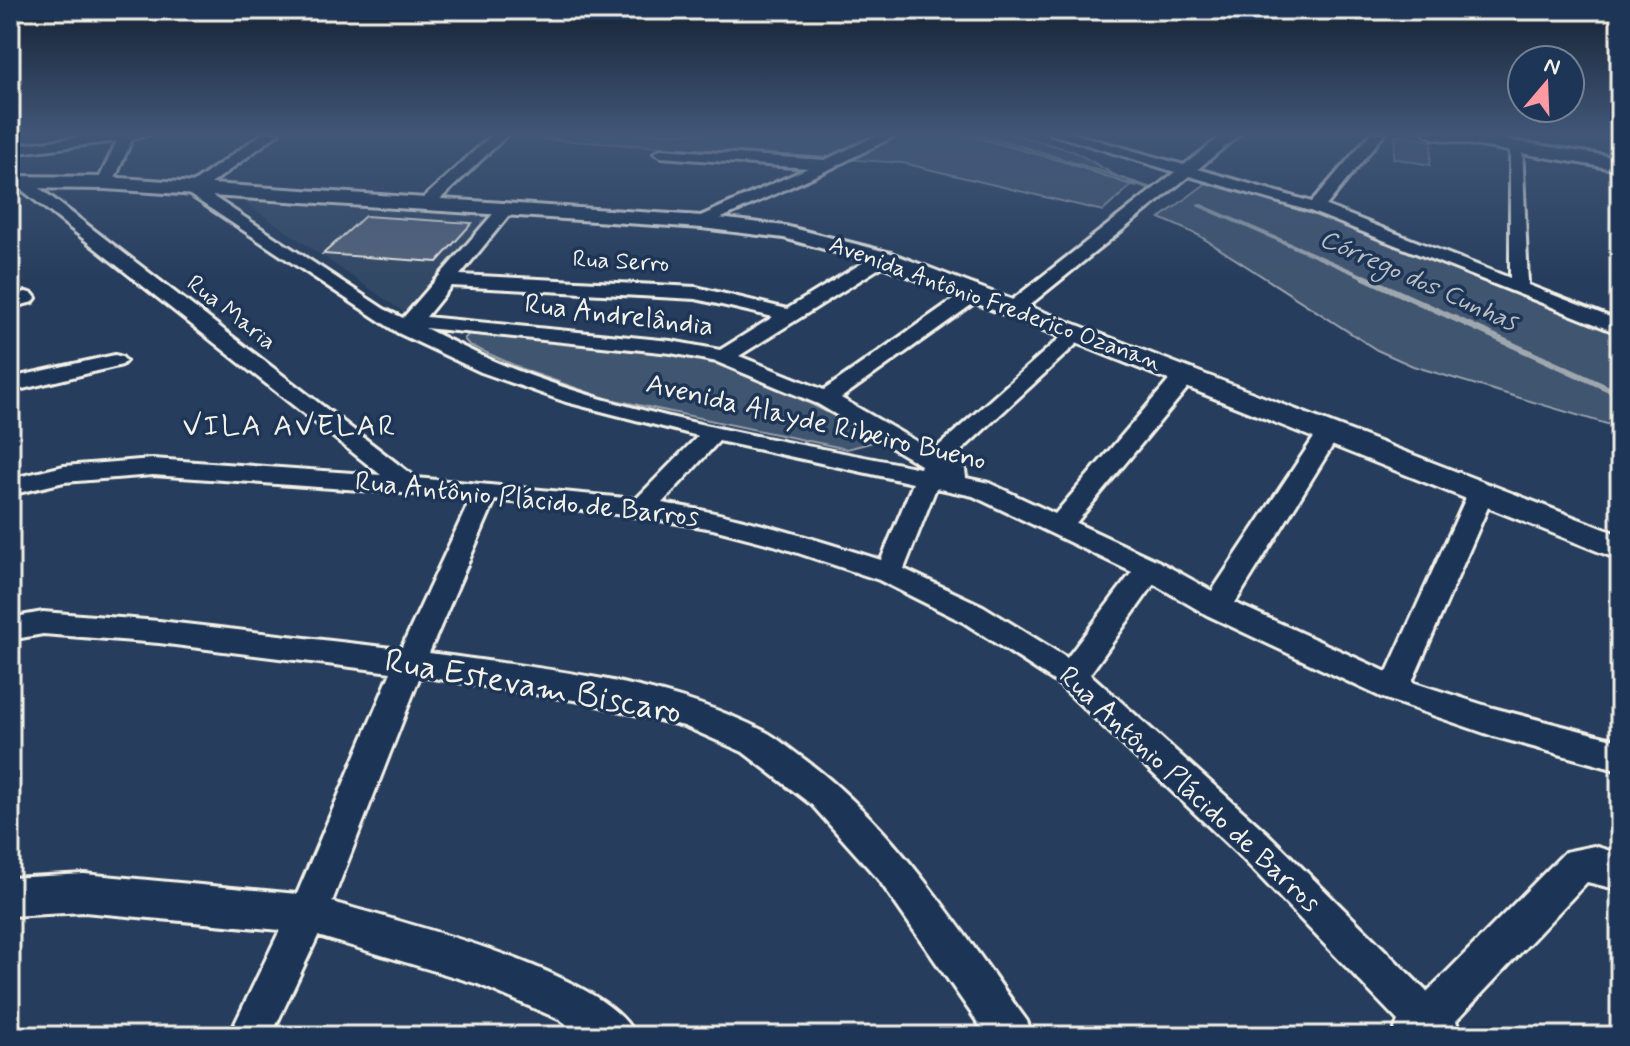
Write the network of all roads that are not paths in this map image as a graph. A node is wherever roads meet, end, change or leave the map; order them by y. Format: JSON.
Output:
{"nodes":[{"id":1,"x":204,"y":182,"type":"edge"},
{"id":2,"x":450,"y":182,"type":"edge"},
{"id":3,"x":790,"y":182,"type":"edge"},
{"id":4,"x":1172,"y":182,"type":"edge"},
{"id":5,"x":1227,"y":182,"type":"edge"},
{"id":6,"x":1338,"y":182,"type":"edge"},
{"id":7,"x":1520,"y":182,"type":"edge"},
{"id":8,"x":17,"y":183,"type":"edge"},
{"id":9,"x":105,"y":183,"type":"joint"},
{"id":10,"x":193,"y":190,"type":"junction"},
{"id":11,"x":425,"y":205,"type":"junction"},
{"id":12,"x":1316,"y":208,"type":"junction"},
{"id":13,"x":505,"y":210,"type":"junction"},
{"id":14,"x":702,"y":222,"type":"junction"},
{"id":15,"x":883,"y":258,"type":"junction"},
{"id":16,"x":449,"y":280,"type":"junction"},
{"id":17,"x":1519,"y":289,"type":"junction"},
{"id":18,"x":974,"y":294,"type":"junction"},
{"id":19,"x":1014,"y":308,"type":"junction"},
{"id":20,"x":788,"y":315,"type":"junction"},
{"id":21,"x":408,"y":325,"type":"junction"},
{"id":22,"x":1620,"y":328,"type":"edge"},
{"id":23,"x":1077,"y":333,"type":"junction"},
{"id":24,"x":723,"y":357,"type":"junction"},
{"id":25,"x":115,"y":361,"type":"dead end"},
{"id":26,"x":1186,"y":375,"type":"junction"},
{"id":27,"x":10,"y":385,"type":"edge"},
{"id":28,"x":826,"y":399,"type":"junction"},
{"id":29,"x":1329,"y":432,"type":"junction"},
{"id":30,"x":714,"y":433,"type":"junction"},
{"id":31,"x":930,"y":470,"type":"junction"},
{"id":32,"x":408,"y":484,"type":"junction"},
{"id":33,"x":10,"y":487,"type":"edge"},
{"id":34,"x":487,"y":491,"type":"junction"},
{"id":35,"x":1482,"y":491,"type":"junction"},
{"id":36,"x":642,"y":508,"type":"junction"},
{"id":37,"x":1060,"y":525,"type":"junction"},
{"id":38,"x":1620,"y":548,"type":"edge"},
{"id":39,"x":1150,"y":569,"type":"junction"},
{"id":40,"x":889,"y":573,"type":"junction"},
{"id":41,"x":1217,"y":607,"type":"junction"},
{"id":42,"x":10,"y":629,"type":"edge"},
{"id":43,"x":410,"y":662,"type":"junction"},
{"id":44,"x":1071,"y":676,"type":"junction"},
{"id":45,"x":1394,"y":689,"type":"junction"},
{"id":46,"x":1620,"y":756,"type":"edge"},
{"id":47,"x":1620,"y":872,"type":"edge"},
{"id":48,"x":10,"y":897,"type":"edge"},
{"id":49,"x":308,"y":914,"type":"junction"},
{"id":50,"x":1428,"y":1031,"type":"edge"},
{"id":51,"x":250,"y":1036,"type":"edge"},
{"id":52,"x":614,"y":1036,"type":"edge"},
{"id":53,"x":1012,"y":1036,"type":"edge"}],
"edges":[{"from":1,"to":10,"type":"street"},
{"from":2,"to":11,"type":"street"},
{"from":3,"to":14,"type":"street"},
{"from":4,"to":19,"type":"street"},
{"from":5,"to":12,"type":"street"},
{"from":6,"to":12,"type":"street"},
{"from":7,"to":17,"type":"street"},
{"from":8,"to":9,"type":"street","name":"Avenida Antônio Frederico Ozanan"},
{"from":8,"to":32,"type":"street","name":"Rua Maria"},
{"from":9,"to":10,"type":"street","name":"Avenida Antônio Frederico Ozanan"},
{"from":10,"to":11,"type":"street","name":"Avenida Antônio Frederico Ozanan"},
{"from":10,"to":21,"type":"street","name":"Avenida Alayde Ribeiro Bueno"},
{"from":11,"to":13,"type":"street","name":"Avenida Antônio Frederico Ozanan"},
{"from":12,"to":17,"type":"street"},
{"from":13,"to":14,"type":"street","name":"Avenida Antônio Frederico Ozanan"},
{"from":13,"to":16,"type":"street"},
{"from":14,"to":15,"type":"street","name":"Avenida Antônio Frederico Ozanan"},
{"from":15,"to":18,"type":"street","name":"Avenida Antônio Frederico Ozanan"},
{"from":15,"to":20,"type":"street"},
{"from":16,"to":20,"type":"street","name":"Rua Serro"},
{"from":16,"to":21,"type":"street"},
{"from":17,"to":22,"type":"street"},
{"from":18,"to":19,"type":"street","name":"Avenida Antônio Frederico Ozanan"},
{"from":18,"to":28,"type":"street"},
{"from":19,"to":23,"type":"street","name":"Avenida Antônio Frederico Ozanan"},
{"from":20,"to":24,"type":"street"},
{"from":21,"to":24,"type":"street","name":"Rua Andrelândia"},
{"from":21,"to":30,"type":"street","name":"Avenida Alayde Ribeiro Bueno"},
{"from":23,"to":26,"type":"street","name":"Avenida Antônio Frederico Ozanan"},
{"from":23,"to":31,"type":"street"},
{"from":24,"to":28,"type":"street","name":"Rua Andrelândia"},
{"from":25,"to":27,"type":"street"},
{"from":26,"to":29,"type":"street","name":"Avenida Antônio Frederico Ozanan"},
{"from":26,"to":37,"type":"street"},
{"from":28,"to":31,"type":"street","name":"Rua Andrelândia"},
{"from":29,"to":35,"type":"street","name":"Avenida Antônio Frederico Ozanan"},
{"from":29,"to":41,"type":"street"},
{"from":30,"to":31,"type":"street","name":"Avenida Alayde Ribeiro Bueno"},
{"from":30,"to":36,"type":"street"},
{"from":31,"to":37,"type":"street","name":"Avenida Alayde Ribeiro Bueno"},
{"from":31,"to":40,"type":"street"},
{"from":32,"to":33,"type":"street","name":"Rua Antônio Plácido de Barros"},
{"from":32,"to":34,"type":"street","name":"Rua Antônio Plácido de Barros"},
{"from":34,"to":36,"type":"street","name":"Rua Antônio Plácido de Barros"},
{"from":34,"to":43,"type":"street"},
{"from":35,"to":38,"type":"street","name":"Avenida Antônio Frederico Ozanan"},
{"from":35,"to":45,"type":"street"},
{"from":36,"to":40,"type":"street","name":"Rua Antônio Plácido de Barros"},
{"from":37,"to":39,"type":"street","name":"Avenida Alayde Ribeiro Bueno"},
{"from":39,"to":41,"type":"street","name":"Avenida Alayde Ribeiro Bueno"},
{"from":39,"to":44,"type":"street"},
{"from":40,"to":44,"type":"street","name":"Rua Antônio Plácido de Barros"},
{"from":41,"to":45,"type":"street","name":"Avenida Alayde Ribeiro Bueno"},
{"from":42,"to":43,"type":"street","name":"Rua Estevam Biscaro"},
{"from":43,"to":49,"type":"street"},
{"from":43,"to":53,"type":"street","name":"Rua Estevam Biscaro"},
{"from":44,"to":50,"type":"street","name":"Rua Antônio Plácido de Barros"},
{"from":45,"to":46,"type":"street","name":"Avenida Alayde Ribeiro Bueno"},
{"from":47,"to":50,"type":"street"},
{"from":48,"to":49,"type":"street"},
{"from":49,"to":51,"type":"street"},
{"from":49,"to":52,"type":"street"}]}
